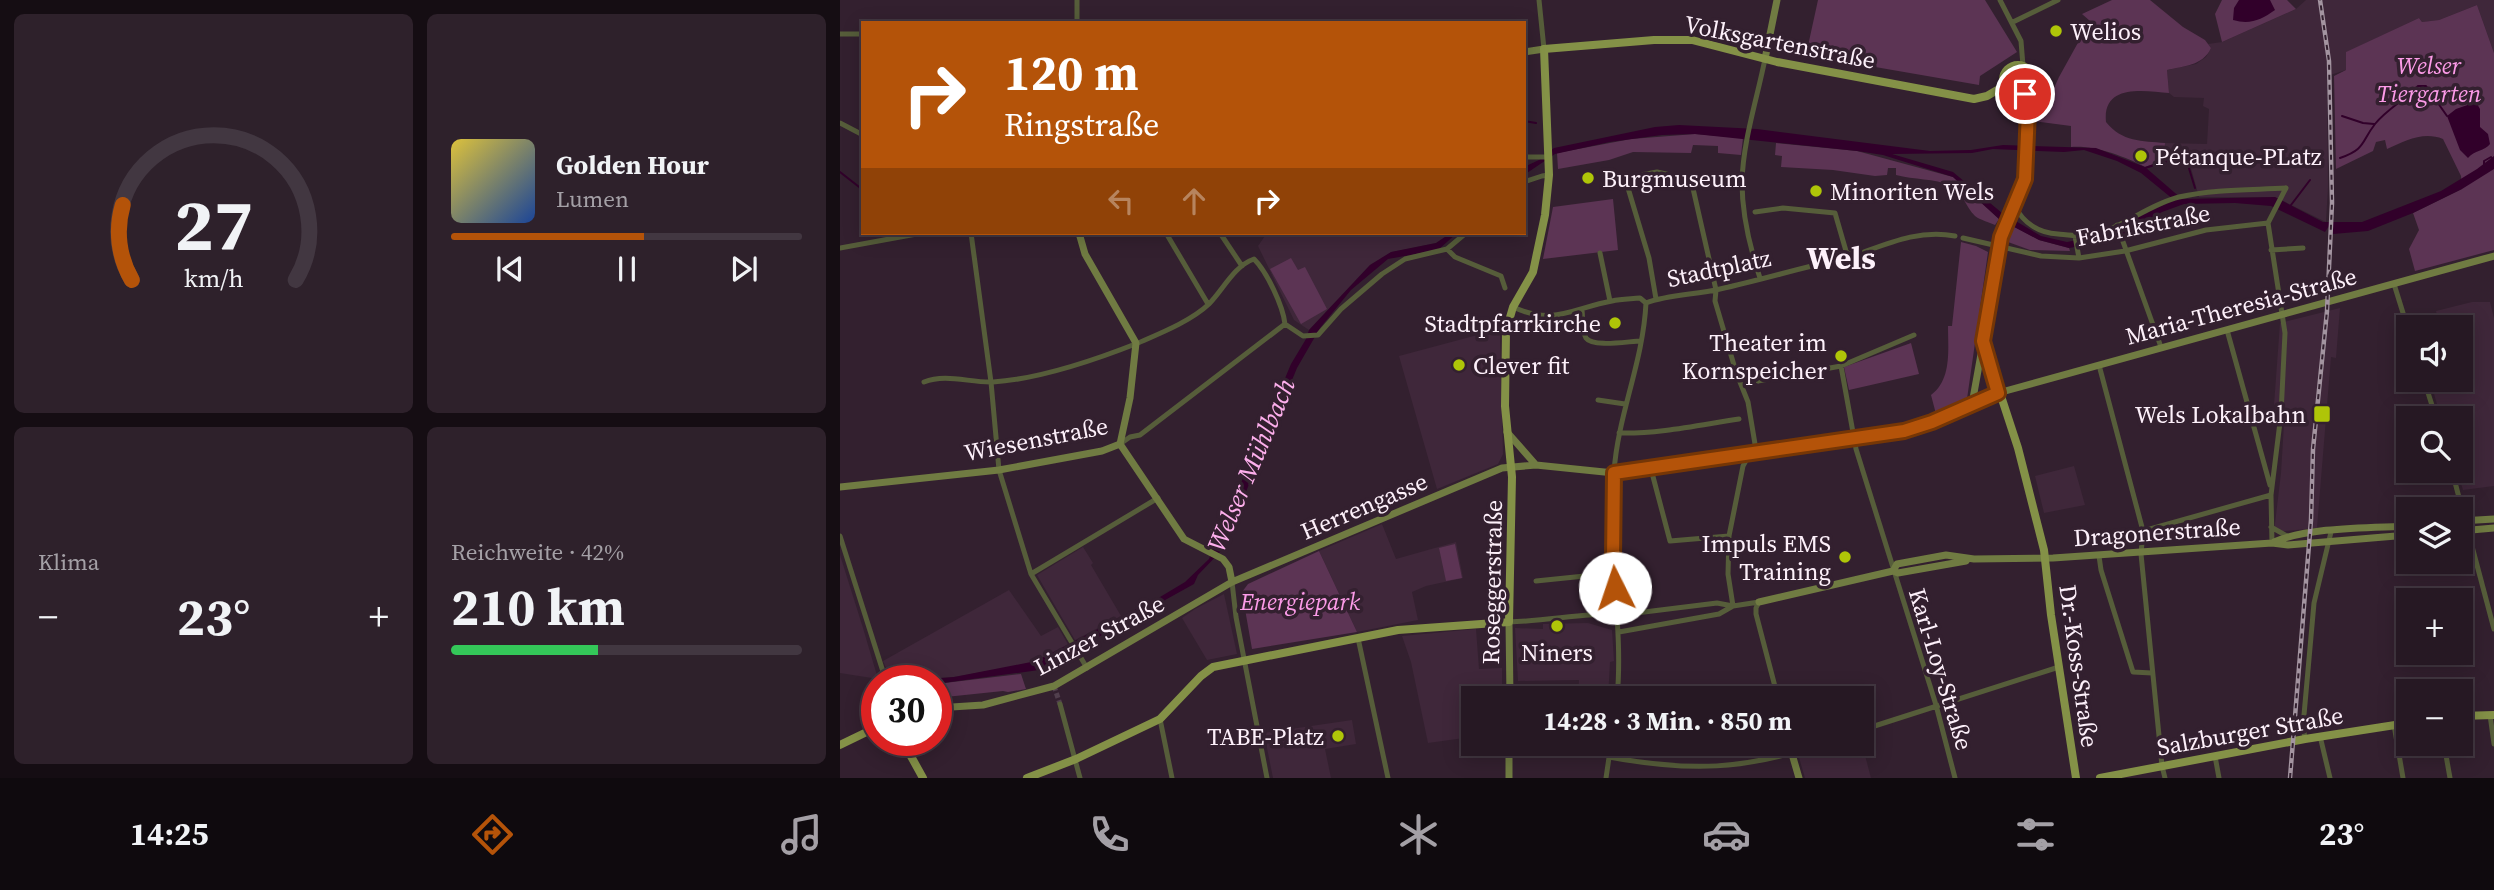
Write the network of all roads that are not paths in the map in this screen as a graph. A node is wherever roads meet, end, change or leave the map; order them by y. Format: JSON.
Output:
{"nodes":[{"id":1,"x":1077,"y":0,"type":"edge"},
{"id":2,"x":1539,"y":0,"type":"edge"},
{"id":3,"x":1777,"y":0,"type":"edge"},
{"id":4,"x":2000,"y":0,"type":"edge"},
{"id":5,"x":2058,"y":0,"type":"edge"},
{"id":6,"x":1077,"y":21,"type":"edge"},
{"id":7,"x":2013,"y":22,"type":"junction"},
{"id":8,"x":840,"y":34,"type":"edge"},
{"id":9,"x":861,"y":34,"type":"edge"},
{"id":10,"x":1544,"y":49,"type":"junction"},
{"id":11,"x":1526,"y":52,"type":"edge"},
{"id":12,"x":1765,"y":59,"type":"junction"},
{"id":13,"x":2023,"y":66,"type":"junction"},
{"id":14,"x":2004,"y":86,"type":"junction"},
{"id":15,"x":2025,"y":94,"type":"junction"},
{"id":16,"x":840,"y":123,"type":"edge"},
{"id":17,"x":861,"y":134,"type":"edge"},
{"id":18,"x":1547,"y":156,"type":"junction"},
{"id":19,"x":1526,"y":157,"type":"edge"},
{"id":20,"x":1549,"y":176,"type":"junction"},
{"id":21,"x":1526,"y":181,"type":"edge"},
{"id":22,"x":1730,"y":183,"type":"tunnel mouth"},
{"id":23,"x":1692,"y":184,"type":"junction"},
{"id":24,"x":2015,"y":206,"type":"junction"},
{"id":25,"x":1749,"y":213,"type":"junction"},
{"id":26,"x":2268,"y":223,"type":"junction"},
{"id":27,"x":2117,"y":227,"type":"junction"},
{"id":28,"x":911,"y":235,"type":"edge"},
{"id":29,"x":971,"y":235,"type":"edge"},
{"id":30,"x":1080,"y":235,"type":"edge"},
{"id":31,"x":1167,"y":235,"type":"edge"},
{"id":32,"x":1221,"y":235,"type":"edge"},
{"id":33,"x":1464,"y":235,"type":"edge"},
{"id":34,"x":1955,"y":236,"type":"dead end"},
{"id":35,"x":1963,"y":238,"type":"dead end"},
{"id":36,"x":2076,"y":239,"type":"junction"},
{"id":37,"x":1998,"y":247,"type":"junction"},
{"id":38,"x":840,"y":248,"type":"edge"},
{"id":39,"x":2303,"y":248,"type":"dead end"},
{"id":40,"x":1447,"y":249,"type":"junction"},
{"id":41,"x":2271,"y":250,"type":"junction"},
{"id":42,"x":1846,"y":251,"type":"junction"},
{"id":43,"x":2125,"y":251,"type":"junction"},
{"id":44,"x":1600,"y":253,"type":"dead end"},
{"id":45,"x":1853,"y":256,"type":"junction"},
{"id":46,"x":2078,"y":256,"type":"junction"},
{"id":47,"x":2494,"y":256,"type":"edge"},
{"id":48,"x":1841,"y":259,"type":"junction"},
{"id":49,"x":1242,"y":266,"type":"junction"},
{"id":50,"x":1712,"y":272,"type":"dead end"},
{"id":51,"x":1760,"y":278,"type":"junction"},
{"id":52,"x":1714,"y":281,"type":"dead end"},
{"id":53,"x":2394,"y":284,"type":"junction"},
{"id":54,"x":1505,"y":288,"type":"dead end"},
{"id":55,"x":1716,"y":290,"type":"junction"},
{"id":56,"x":1656,"y":299,"type":"junction"},
{"id":57,"x":1610,"y":301,"type":"junction"},
{"id":58,"x":1646,"y":303,"type":"junction"},
{"id":59,"x":1208,"y":304,"type":"junction"},
{"id":60,"x":1513,"y":307,"type":"junction"},
{"id":61,"x":1582,"y":310,"type":"junction"},
{"id":62,"x":2284,"y":314,"type":"junction"},
{"id":63,"x":2404,"y":315,"type":"edge"},
{"id":64,"x":1285,"y":324,"type":"junction"},
{"id":65,"x":2227,"y":330,"type":"junction"},
{"id":66,"x":1914,"y":335,"type":"dead end"},
{"id":67,"x":1642,"y":341,"type":"junction"},
{"id":68,"x":1983,"y":341,"type":"junction"},
{"id":69,"x":1136,"y":343,"type":"junction"},
{"id":70,"x":2161,"y":347,"type":"junction"},
{"id":71,"x":2099,"y":365,"type":"junction"},
{"id":72,"x":1841,"y":366,"type":"junction"},
{"id":73,"x":1758,"y":381,"type":"tunnel mouth"},
{"id":74,"x":924,"y":382,"type":"dead end"},
{"id":75,"x":991,"y":382,"type":"junction"},
{"id":76,"x":1998,"y":393,"type":"junction"},
{"id":77,"x":1598,"y":400,"type":"dead end"},
{"id":78,"x":1625,"y":404,"type":"junction"},
{"id":79,"x":1972,"y":404,"type":"junction"},
{"id":80,"x":1739,"y":419,"type":"dead end"},
{"id":81,"x":1507,"y":432,"type":"junction"},
{"id":82,"x":1619,"y":433,"type":"junction"},
{"id":83,"x":1853,"y":439,"type":"junction"},
{"id":84,"x":1120,"y":444,"type":"junction"},
{"id":85,"x":1750,"y":454,"type":"junction"},
{"id":86,"x":1536,"y":465,"type":"junction"},
{"id":87,"x":1511,"y":466,"type":"junction"},
{"id":88,"x":1651,"y":469,"type":"junction"},
{"id":89,"x":999,"y":470,"type":"junction"},
{"id":90,"x":1614,"y":473,"type":"junction"},
{"id":91,"x":840,"y":487,"type":"edge"},
{"id":92,"x":2271,"y":493,"type":"junction"},
{"id":93,"x":1158,"y":498,"type":"junction"},
{"id":94,"x":2494,"y":519,"type":"edge"},
{"id":95,"x":2473,"y":520,"type":"edge"},
{"id":96,"x":2271,"y":527,"type":"junction"},
{"id":97,"x":2396,"y":527,"type":"edge"},
{"id":98,"x":2494,"y":528,"type":"edge"},
{"id":99,"x":2473,"y":529,"type":"edge"},
{"id":100,"x":2143,"y":531,"type":"junction"},
{"id":101,"x":2330,"y":531,"type":"junction"},
{"id":102,"x":840,"y":536,"type":"edge"},
{"id":103,"x":1729,"y":536,"type":"junction"},
{"id":104,"x":2287,"y":536,"type":"junction"},
{"id":105,"x":2396,"y":536,"type":"edge"},
{"id":106,"x":2329,"y":541,"type":"junction"},
{"id":107,"x":2272,"y":543,"type":"junction"},
{"id":108,"x":2141,"y":554,"type":"junction"},
{"id":109,"x":2099,"y":556,"type":"junction"},
{"id":110,"x":2473,"y":557,"type":"edge"},
{"id":111,"x":2044,"y":558,"type":"junction"},
{"id":112,"x":1893,"y":571,"type":"junction"},
{"id":113,"x":1614,"y":573,"type":"junction"},
{"id":114,"x":1031,"y":574,"type":"junction"},
{"id":115,"x":1233,"y":582,"type":"junction"},
{"id":116,"x":1536,"y":582,"type":"dead end"},
{"id":117,"x":1759,"y":602,"type":"junction"},
{"id":118,"x":1732,"y":606,"type":"junction"},
{"id":119,"x":1618,"y":612,"type":"junction"},
{"id":120,"x":1509,"y":622,"type":"junction"},
{"id":121,"x":2494,"y":629,"type":"edge"},
{"id":122,"x":1619,"y":632,"type":"junction"},
{"id":123,"x":1358,"y":638,"type":"junction"},
{"id":124,"x":1245,"y":660,"type":"junction"},
{"id":125,"x":881,"y":665,"type":"edge"},
{"id":126,"x":2059,"y":667,"type":"junction"},
{"id":127,"x":1087,"y":668,"type":"junction"},
{"id":128,"x":2152,"y":673,"type":"junction"},
{"id":129,"x":1510,"y":686,"type":"edge"},
{"id":130,"x":1617,"y":686,"type":"edge"},
{"id":131,"x":1775,"y":686,"type":"edge"},
{"id":132,"x":1060,"y":704,"type":"tunnel mouth"},
{"id":133,"x":1936,"y":705,"type":"junction"},
{"id":134,"x":952,"y":707,"type":"edge"},
{"id":135,"x":2492,"y":715,"type":"edge"},
{"id":136,"x":2473,"y":716,"type":"edge"},
{"id":137,"x":1160,"y":719,"type":"junction"},
{"id":138,"x":2394,"y":725,"type":"joint"},
{"id":139,"x":1874,"y":726,"type":"edge"},
{"id":140,"x":861,"y":735,"type":"edge"},
{"id":141,"x":2320,"y":736,"type":"junction"},
{"id":142,"x":2305,"y":738,"type":"junction"},
{"id":143,"x":2494,"y":744,"type":"edge"},
{"id":144,"x":840,"y":745,"type":"edge"},
{"id":145,"x":911,"y":756,"type":"edge"},
{"id":146,"x":1509,"y":756,"type":"edge"},
{"id":147,"x":1771,"y":756,"type":"edge"},
{"id":148,"x":1792,"y":756,"type":"edge"},
{"id":149,"x":2215,"y":756,"type":"junction"},
{"id":150,"x":2446,"y":756,"type":"edge"},
{"id":151,"x":1609,"y":757,"type":"joint"},
{"id":152,"x":1076,"y":759,"type":"junction"},
{"id":153,"x":2162,"y":766,"type":"junction"},
{"id":154,"x":923,"y":778,"type":"edge"},
{"id":155,"x":1027,"y":778,"type":"edge"},
{"id":156,"x":1080,"y":778,"type":"edge"},
{"id":157,"x":1172,"y":778,"type":"edge"},
{"id":158,"x":1267,"y":778,"type":"edge"},
{"id":159,"x":1388,"y":778,"type":"edge"},
{"id":160,"x":1509,"y":778,"type":"edge"},
{"id":161,"x":1606,"y":778,"type":"edge"},
{"id":162,"x":1799,"y":778,"type":"edge"},
{"id":163,"x":1955,"y":778,"type":"edge"},
{"id":164,"x":2076,"y":778,"type":"edge"},
{"id":165,"x":2100,"y":778,"type":"edge"},
{"id":166,"x":2165,"y":778,"type":"edge"},
{"id":167,"x":2219,"y":778,"type":"edge"},
{"id":168,"x":2330,"y":778,"type":"edge"},
{"id":169,"x":2403,"y":778,"type":"edge"},
{"id":170,"x":2450,"y":778,"type":"edge"}],
"edges":[{"from":1,"to":6,"type":"street"},
{"from":2,"to":10,"type":"street"},
{"from":3,"to":12,"type":"main road"},
{"from":4,"to":7,"type":"street"},
{"from":5,"to":7,"type":"street"},
{"from":7,"to":13,"type":"street"},
{"from":8,"to":9,"type":"street"},
{"from":10,"to":11,"type":"main road"},
{"from":10,"to":12,"type":"main road","name":"Volksgartenstraße"},
{"from":10,"to":18,"type":"main road","name":"Roseggerstraße"},
{"from":12,"to":14,"type":"main road","name":"Volksgartenstraße"},
{"from":12,"to":25,"type":"street"},
{"from":13,"to":14,"type":"main road"},
{"from":13,"to":15,"type":"main road"},
{"from":14,"to":15,"type":"main road"},
{"from":15,"to":24,"type":"main road"},
{"from":16,"to":17,"type":"street"},
{"from":18,"to":19,"type":"street"},
{"from":18,"to":20,"type":"main road","name":"Roseggerstraße"},
{"from":20,"to":21,"type":"street"},
{"from":20,"to":60,"type":"main road","name":"Roseggerstraße"},
{"from":22,"to":23,"type":"street"},
{"from":23,"to":50,"type":"street"},
{"from":23,"to":56,"type":"street"},
{"from":24,"to":36,"type":"street"},
{"from":24,"to":37,"type":"main road"},
{"from":25,"to":42,"type":"street"},
{"from":25,"to":51,"type":"street"},
{"from":26,"to":27,"type":"street"},
{"from":26,"to":41,"type":"street"},
{"from":26,"to":43,"type":"street","name":"Fabrikstraße"},
{"from":27,"to":36,"type":"street"},
{"from":27,"to":43,"type":"street"},
{"from":28,"to":38,"type":"street"},
{"from":29,"to":75,"type":"street"},
{"from":30,"to":69,"type":"main road"},
{"from":31,"to":59,"type":"street"},
{"from":32,"to":49,"type":"street"},
{"from":33,"to":40,"type":"street"},
{"from":34,"to":45,"type":"street","name":"Stadtplatz"},
{"from":35,"to":37,"type":"street"},
{"from":36,"to":46,"type":"street"},
{"from":37,"to":46,"type":"street","name":"Fabrikstraße"},
{"from":37,"to":68,"type":"main road"},
{"from":39,"to":41,"type":"street"},
{"from":40,"to":54,"type":"street"},
{"from":40,"to":64,"type":"street"},
{"from":41,"to":62,"type":"street"},
{"from":42,"to":45,"type":"street"},
{"from":42,"to":48,"type":"street"},
{"from":43,"to":46,"type":"street","name":"Fabrikstraße"},
{"from":43,"to":70,"type":"street"},
{"from":44,"to":57,"type":"street"},
{"from":45,"to":48,"type":"street","name":"Stadtplatz"},
{"from":47,"to":53,"type":"main road","name":"Maria-Theresia-Straße"},
{"from":48,"to":51,"type":"street","name":"Stadtplatz"},
{"from":49,"to":59,"type":"street"},
{"from":49,"to":64,"type":"street"},
{"from":51,"to":55,"type":"street","name":"Stadtplatz"},
{"from":52,"to":55,"type":"street"},
{"from":53,"to":62,"type":"main road","name":"Maria-Theresia-Straße"},
{"from":53,"to":63,"type":"street"},
{"from":55,"to":56,"type":"street","name":"Stadtplatz"},
{"from":55,"to":85,"type":"street"},
{"from":56,"to":58,"type":"street","name":"Stadtplatz"},
{"from":57,"to":58,"type":"street","name":"Stadtplatz"},
{"from":57,"to":61,"type":"street","name":"Stadtplatz"},
{"from":58,"to":67,"type":"street"},
{"from":59,"to":69,"type":"street"},
{"from":60,"to":61,"type":"street","name":"Stadtplatz"},
{"from":60,"to":81,"type":"main road","name":"Roseggerstraße"},
{"from":61,"to":67,"type":"street"},
{"from":62,"to":65,"type":"main road","name":"Maria-Theresia-Straße"},
{"from":62,"to":92,"type":"street"},
{"from":64,"to":84,"type":"street","name":"Wiesenstraße"},
{"from":65,"to":70,"type":"main road","name":"Maria-Theresia-Straße"},
{"from":65,"to":92,"type":"street"},
{"from":66,"to":72,"type":"street"},
{"from":67,"to":78,"type":"street"},
{"from":68,"to":76,"type":"main road","name":"Dr.-Koss-Straße"},
{"from":68,"to":79,"type":"main road"},
{"from":69,"to":75,"type":"street"},
{"from":69,"to":84,"type":"main road"},
{"from":70,"to":71,"type":"main road","name":"Maria-Theresia-Straße"},
{"from":71,"to":76,"type":"main road","name":"Maria-Theresia-Straße"},
{"from":71,"to":100,"type":"street"},
{"from":72,"to":73,"type":"street"},
{"from":72,"to":83,"type":"street","name":"Karl-Loy-Straße"},
{"from":74,"to":75,"type":"street"},
{"from":75,"to":89,"type":"street"},
{"from":76,"to":79,"type":"main road","name":"Maria-Theresia-Straße"},
{"from":76,"to":111,"type":"main road","name":"Dr.-Koss-Straße"},
{"from":77,"to":78,"type":"street"},
{"from":78,"to":82,"type":"street"},
{"from":79,"to":83,"type":"main road","name":"Maria-Theresia-Straße"},
{"from":80,"to":82,"type":"street"},
{"from":81,"to":86,"type":"main road"},
{"from":81,"to":87,"type":"main road","name":"Roseggerstraße"},
{"from":82,"to":90,"type":"street"},
{"from":83,"to":85,"type":"main road","name":"Maria-Theresia-Straße"},
{"from":83,"to":112,"type":"street","name":"Karl-Loy-Straße"},
{"from":84,"to":89,"type":"main road","name":"Wiesenstraße"},
{"from":84,"to":93,"type":"main road"},
{"from":85,"to":88,"type":"main road","name":"Herrengasse"},
{"from":85,"to":103,"type":"street"},
{"from":86,"to":87,"type":"main road","name":"Herrengasse"},
{"from":86,"to":90,"type":"main road","name":"Herrengasse"},
{"from":87,"to":115,"type":"main road","name":"Herrengasse"},
{"from":87,"to":120,"type":"main road","name":"Roseggerstraße"},
{"from":88,"to":90,"type":"main road","name":"Herrengasse"},
{"from":88,"to":103,"type":"street"},
{"from":89,"to":91,"type":"main road","name":"Wiesenstraße"},
{"from":89,"to":114,"type":"street"},
{"from":90,"to":113,"type":"street"},
{"from":92,"to":96,"type":"street"},
{"from":92,"to":100,"type":"street"},
{"from":93,"to":114,"type":"street"},
{"from":93,"to":115,"type":"main road"},
{"from":94,"to":95,"type":"main road"},
{"from":96,"to":104,"type":"street"},
{"from":96,"to":107,"type":"street"},
{"from":97,"to":101,"type":"main road","name":"Dragonerstraße"},
{"from":98,"to":99,"type":"main road"},
{"from":100,"to":108,"type":"street"},
{"from":101,"to":104,"type":"main road","name":"Dragonerstraße"},
{"from":101,"to":106,"type":"street"},
{"from":102,"to":125,"type":"street"},
{"from":103,"to":118,"type":"street"},
{"from":104,"to":107,"type":"main road","name":"Dragonerstraße"},
{"from":105,"to":106,"type":"main road","name":"Dragonerstraße"},
{"from":106,"to":107,"type":"main road","name":"Dragonerstraße"},
{"from":106,"to":142,"type":"street"},
{"from":107,"to":108,"type":"main road","name":"Dragonerstraße"},
{"from":108,"to":109,"type":"main road","name":"Dragonerstraße"},
{"from":108,"to":128,"type":"street"},
{"from":109,"to":111,"type":"main road","name":"Dragonerstraße"},
{"from":109,"to":128,"type":"street"},
{"from":110,"to":121,"type":"street"},
{"from":111,"to":112,"type":"main road","name":"Dragonerstraße"},
{"from":111,"to":126,"type":"main road","name":"Dr.-Koss-Straße"},
{"from":112,"to":117,"type":"main road","name":"Dragonerstraße"},
{"from":112,"to":133,"type":"street","name":"Karl-Loy-Straße"},
{"from":113,"to":116,"type":"street"},
{"from":113,"to":119,"type":"street"},
{"from":114,"to":127,"type":"street"},
{"from":115,"to":124,"type":"street"},
{"from":115,"to":127,"type":"main road","name":"Linzer Straße"},
{"from":117,"to":118,"type":"street"},
{"from":117,"to":131,"type":"street"},
{"from":118,"to":119,"type":"street"},
{"from":118,"to":122,"type":"street"},
{"from":119,"to":120,"type":"street"},
{"from":119,"to":122,"type":"street"},
{"from":120,"to":123,"type":"main road"},
{"from":120,"to":129,"type":"main road","name":"Roseggerstraße"},
{"from":122,"to":130,"type":"street"},
{"from":123,"to":124,"type":"main road"},
{"from":123,"to":159,"type":"street"},
{"from":124,"to":137,"type":"main road"},
{"from":124,"to":158,"type":"street"},
{"from":126,"to":133,"type":"street"},
{"from":126,"to":164,"type":"main road","name":"Dr.-Koss-Straße"},
{"from":127,"to":134,"type":"main road","name":"Linzer Straße"},
{"from":128,"to":153,"type":"street"},
{"from":132,"to":152,"type":"street"},
{"from":133,"to":139,"type":"street"},
{"from":133,"to":163,"type":"street","name":"Karl-Loy-Straße"},
{"from":135,"to":136,"type":"main road"},
{"from":135,"to":143,"type":"street"},
{"from":137,"to":152,"type":"main road"},
{"from":137,"to":157,"type":"street"},
{"from":138,"to":141,"type":"main road","name":"Salzburger Straße"},
{"from":138,"to":169,"type":"street"},
{"from":140,"to":144,"type":"main road"},
{"from":141,"to":142,"type":"main road","name":"Salzburger Straße"},
{"from":141,"to":168,"type":"street"},
{"from":142,"to":149,"type":"main road","name":"Salzburger Straße"},
{"from":145,"to":154,"type":"main road"},
{"from":146,"to":160,"type":"main road"},
{"from":147,"to":151,"type":"street"},
{"from":148,"to":162,"type":"main road"},
{"from":149,"to":153,"type":"main road","name":"Salzburger Straße"},
{"from":149,"to":167,"type":"street"},
{"from":150,"to":170,"type":"street"},
{"from":151,"to":161,"type":"street"},
{"from":152,"to":155,"type":"main road"},
{"from":152,"to":156,"type":"street"},
{"from":153,"to":165,"type":"main road","name":"Salzburger Straße"},
{"from":153,"to":166,"type":"street"}]}
